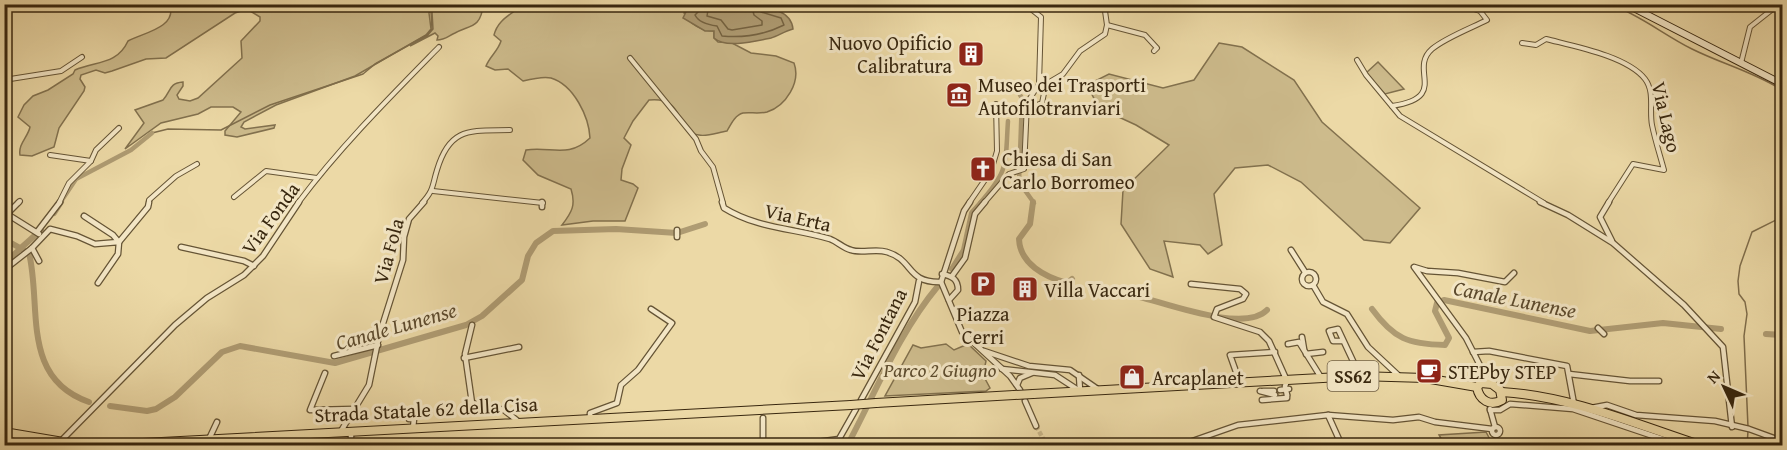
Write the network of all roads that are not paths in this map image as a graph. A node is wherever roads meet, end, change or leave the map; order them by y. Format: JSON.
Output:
{"nodes":[{"id":1,"x":994,"y":4,"type":"edge"},
{"id":2,"x":1104,"y":4,"type":"edge"},
{"id":3,"x":1458,"y":4,"type":"edge"},
{"id":4,"x":1626,"y":4,"type":"edge"},
{"id":5,"x":1779,"y":4,"type":"edge"},
{"id":6,"x":1107,"y":25,"type":"junction"},
{"id":7,"x":1522,"y":43,"type":"dead end"},
{"id":8,"x":439,"y":47,"type":"dead end"},
{"id":9,"x":1154,"y":51,"type":"dead end"},
{"id":10,"x":82,"y":57,"type":"dead end"},
{"id":11,"x":630,"y":58,"type":"dead end"},
{"id":12,"x":1357,"y":60,"type":"dead end"},
{"id":13,"x":1741,"y":63,"type":"junction"},
{"id":14,"x":4,"y":80,"type":"edge"},
{"id":15,"x":1782,"y":84,"type":"edge"},
{"id":16,"x":1027,"y":103,"type":"junction"},
{"id":17,"x":996,"y":104,"type":"dead end"},
{"id":18,"x":1392,"y":106,"type":"junction"},
{"id":19,"x":119,"y":128,"type":"dead end"},
{"id":20,"x":510,"y":130,"type":"dead end"},
{"id":21,"x":50,"y":154,"type":"dead end"},
{"id":22,"x":91,"y":161,"type":"junction"},
{"id":23,"x":197,"y":164,"type":"dead end"},
{"id":24,"x":317,"y":178,"type":"junction"},
{"id":25,"x":433,"y":191,"type":"junction"},
{"id":26,"x":234,"y":197,"type":"dead end"},
{"id":27,"x":20,"y":201,"type":"dead end"},
{"id":28,"x":542,"y":207,"type":"dead end"},
{"id":29,"x":84,"y":216,"type":"dead end"},
{"id":30,"x":677,"y":230,"type":"dead end"},
{"id":31,"x":39,"y":233,"type":"junction"},
{"id":32,"x":677,"y":237,"type":"dead end"},
{"id":33,"x":118,"y":241,"type":"junction"},
{"id":34,"x":1613,"y":243,"type":"junction"},
{"id":35,"x":181,"y":247,"type":"dead end"},
{"id":36,"x":32,"y":248,"type":"junction"},
{"id":37,"x":1291,"y":250,"type":"dead end"},
{"id":38,"x":39,"y":261,"type":"dead end"},
{"id":39,"x":254,"y":266,"type":"junction"},
{"id":40,"x":4,"y":270,"type":"edge"},
{"id":41,"x":1305,"y":272,"type":"junction"},
{"id":42,"x":1514,"y":273,"type":"dead end"},
{"id":43,"x":942,"y":274,"type":"junction"},
{"id":44,"x":952,"y":276,"type":"junction"},
{"id":45,"x":919,"y":281,"type":"junction"},
{"id":46,"x":940,"y":282,"type":"junction"},
{"id":47,"x":98,"y":283,"type":"dead end"},
{"id":48,"x":1191,"y":284,"type":"dead end"},
{"id":49,"x":1313,"y":285,"type":"junction"},
{"id":50,"x":950,"y":300,"type":"junction"},
{"id":51,"x":651,"y":309,"type":"dead end"},
{"id":52,"x":472,"y":325,"type":"dead end"},
{"id":53,"x":1598,"y":328,"type":"dead end"},
{"id":54,"x":1604,"y":334,"type":"dead end"},
{"id":55,"x":1302,"y":337,"type":"dead end"},
{"id":56,"x":1343,"y":341,"type":"dead end"},
{"id":57,"x":1288,"y":344,"type":"dead end"},
{"id":58,"x":378,"y":346,"type":"junction"},
{"id":59,"x":519,"y":347,"type":"dead end"},
{"id":60,"x":981,"y":351,"type":"junction"},
{"id":61,"x":1473,"y":351,"type":"junction"},
{"id":62,"x":1275,"y":352,"type":"junction"},
{"id":63,"x":1323,"y":352,"type":"dead end"},
{"id":64,"x":1306,"y":353,"type":"junction"},
{"id":65,"x":334,"y":356,"type":"dead end"},
{"id":66,"x":465,"y":358,"type":"junction"},
{"id":67,"x":1010,"y":360,"type":"junction"},
{"id":68,"x":1002,"y":369,"type":"junction"},
{"id":69,"x":1037,"y":372,"type":"junction"},
{"id":70,"x":325,"y":373,"type":"dead end"},
{"id":71,"x":1569,"y":374,"type":"junction"},
{"id":72,"x":1079,"y":375,"type":"junction"},
{"id":73,"x":1360,"y":376,"type":"junction"},
{"id":74,"x":1400,"y":377,"type":"junction"},
{"id":75,"x":1322,"y":379,"type":"junction"},
{"id":76,"x":1064,"y":381,"type":"junction"},
{"id":77,"x":1659,"y":381,"type":"dead end"},
{"id":78,"x":1255,"y":382,"type":"junction"},
{"id":79,"x":1240,"y":383,"type":"junction"},
{"id":80,"x":1489,"y":383,"type":"junction"},
{"id":81,"x":1477,"y":387,"type":"junction"},
{"id":82,"x":1017,"y":390,"type":"junction"},
{"id":83,"x":1080,"y":391,"type":"junction"},
{"id":84,"x":1100,"y":391,"type":"junction"},
{"id":85,"x":1502,"y":392,"type":"junction"},
{"id":86,"x":1060,"y":393,"type":"junction"},
{"id":87,"x":1283,"y":393,"type":"junction"},
{"id":88,"x":1261,"y":395,"type":"junction"},
{"id":89,"x":1029,"y":398,"type":"junction"},
{"id":90,"x":861,"y":400,"type":"dead end"},
{"id":91,"x":1574,"y":404,"type":"junction"},
{"id":92,"x":854,"y":407,"type":"junction"},
{"id":93,"x":1490,"y":407,"type":"junction"},
{"id":94,"x":354,"y":409,"type":"junction"},
{"id":95,"x":1589,"y":410,"type":"junction"},
{"id":96,"x":1328,"y":415,"type":"junction"},
{"id":97,"x":590,"y":418,"type":"junction"},
{"id":98,"x":763,"y":418,"type":"dead end"},
{"id":99,"x":217,"y":422,"type":"dead end"},
{"id":100,"x":519,"y":422,"type":"junction"},
{"id":101,"x":1733,"y":425,"type":"junction"},
{"id":102,"x":1036,"y":426,"type":"tunnel mouth"},
{"id":103,"x":346,"y":431,"type":"junction"},
{"id":104,"x":4,"y":432,"type":"edge"},
{"id":105,"x":209,"y":439,"type":"junction"},
{"id":106,"x":1782,"y":441,"type":"edge"},
{"id":107,"x":58,"y":443,"type":"edge"},
{"id":108,"x":1680,"y":445,"type":"edge"},
{"id":109,"x":351,"y":446,"type":"edge"},
{"id":110,"x":763,"y":446,"type":"edge"},
{"id":111,"x":788,"y":446,"type":"edge"},
{"id":112,"x":1178,"y":446,"type":"edge"},
{"id":113,"x":1342,"y":446,"type":"edge"},
{"id":114,"x":1703,"y":446,"type":"edge"}],
"edges":[{"from":1,"to":16,"type":"street"},
{"from":2,"to":6,"type":"street"},
{"from":3,"to":18,"type":"street"},
{"from":4,"to":13,"type":"street"},
{"from":5,"to":13,"type":"street"},
{"from":6,"to":9,"type":"street"},
{"from":6,"to":16,"type":"street"},
{"from":7,"to":34,"type":"street","name":"Via Lago"},
{"from":8,"to":24,"type":"street","name":"Via Fonda"},
{"from":10,"to":14,"type":"street"},
{"from":11,"to":45,"type":"street","name":"Via Erta"},
{"from":12,"to":18,"type":"street","name":"Via Lago"},
{"from":13,"to":15,"type":"street"},
{"from":16,"to":44,"type":"street"},
{"from":17,"to":43,"type":"street"},
{"from":18,"to":34,"type":"street","name":"Via Lago"},
{"from":19,"to":22,"type":"street"},
{"from":20,"to":25,"type":"street","name":"Via Fola"},
{"from":21,"to":22,"type":"street"},
{"from":22,"to":31,"type":"street"},
{"from":23,"to":33,"type":"street"},
{"from":24,"to":26,"type":"street"},
{"from":24,"to":39,"type":"street","name":"Via Fonda"},
{"from":25,"to":28,"type":"street"},
{"from":25,"to":58,"type":"street","name":"Via Fola"},
{"from":27,"to":31,"type":"street"},
{"from":29,"to":33,"type":"street"},
{"from":30,"to":32,"type":"street"},
{"from":31,"to":33,"type":"street"},
{"from":31,"to":36,"type":"street"},
{"from":33,"to":47,"type":"street"},
{"from":34,"to":101,"type":"street","name":"Via Lago"},
{"from":35,"to":39,"type":"street"},
{"from":36,"to":38,"type":"street"},
{"from":36,"to":40,"type":"street"},
{"from":37,"to":41,"type":"street"},
{"from":39,"to":107,"type":"street","name":"Via Fonda"},
{"from":41,"to":49,"type":"street"},
{"from":41,"to":49,"type":"street"},
{"from":42,"to":61,"type":"street"},
{"from":43,"to":44,"type":"street"},
{"from":43,"to":46,"type":"street"},
{"from":44,"to":50,"type":"street"},
{"from":45,"to":46,"type":"street"},
{"from":45,"to":90,"type":"street","name":"Via Fontana"},
{"from":46,"to":50,"type":"street"},
{"from":48,"to":62,"type":"street"},
{"from":49,"to":74,"type":"street"},
{"from":50,"to":60,"type":"street"},
{"from":51,"to":97,"type":"street"},
{"from":52,"to":66,"type":"street"},
{"from":53,"to":54,"type":"street"},
{"from":55,"to":64,"type":"street"},
{"from":56,"to":73,"type":"street"},
{"from":57,"to":64,"type":"street"},
{"from":58,"to":65,"type":"street"},
{"from":58,"to":94,"type":"street","name":"Via Fola"},
{"from":59,"to":66,"type":"street"},
{"from":60,"to":67,"type":"street"},
{"from":60,"to":68,"type":"street"},
{"from":61,"to":71,"type":"street"},
{"from":61,"to":80,"type":"street"},
{"from":62,"to":79,"type":"street"},
{"from":62,"to":87,"type":"street"},
{"from":63,"to":64,"type":"street"},
{"from":64,"to":75,"type":"street"},
{"from":66,"to":100,"type":"street"},
{"from":67,"to":68,"type":"street"},
{"from":67,"to":72,"type":"street"},
{"from":68,"to":69,"type":"street"},
{"from":68,"to":82,"type":"street"},
{"from":69,"to":76,"type":"street"},
{"from":69,"to":82,"type":"street"},
{"from":70,"to":94,"type":"street"},
{"from":71,"to":77,"type":"street"},
{"from":71,"to":91,"type":"street"},
{"from":72,"to":83,"type":"street"},
{"from":72,"to":84,"type":"street"},
{"from":73,"to":74,"type":"main road","number":"SS62"},
{"from":73,"to":75,"type":"main road","number":"SS62"},
{"from":74,"to":81,"type":"main road","number":"SS62"},
{"from":75,"to":87,"type":"main road","number":"SS62"},
{"from":76,"to":83,"type":"street"},
{"from":76,"to":86,"type":"street"},
{"from":78,"to":79,"type":"main road","number":"SS62"},
{"from":78,"to":87,"type":"main road","number":"SS62"},
{"from":78,"to":88,"type":"street"},
{"from":79,"to":84,"type":"main road","number":"SS62"},
{"from":80,"to":81,"type":"main road","number":"SS62"},
{"from":80,"to":85,"type":"main road"},
{"from":81,"to":93,"type":"main road"},
{"from":82,"to":89,"type":"main road","number":"SS62","bridge":true},
{"from":82,"to":92,"type":"main road","number":"SS62","bridge":true},
{"from":83,"to":84,"type":"main road","number":"SS62"},
{"from":83,"to":86,"type":"main road","number":"SS62"},
{"from":85,"to":91,"type":"main road"},
{"from":85,"to":93,"type":"main road"},
{"from":86,"to":89,"type":"main road","number":"SS62"},
{"from":87,"to":88,"type":"street"},
{"from":87,"to":88,"type":"street"},
{"from":89,"to":102,"type":"street"},
{"from":91,"to":95,"type":"main road"},
{"from":92,"to":97,"type":"main road","name":"Strada Statale 62 della Cisa","number":"SS62"},
{"from":92,"to":111,"type":"street","name":"Via Fontana"},
{"from":93,"to":96,"type":"street"},
{"from":93,"to":108,"type":"street"},
{"from":94,"to":103,"type":"street","name":"Via Fola"},
{"from":95,"to":101,"type":"street"},
{"from":95,"to":114,"type":"main road"},
{"from":96,"to":112,"type":"street"},
{"from":96,"to":113,"type":"street"},
{"from":97,"to":100,"type":"main road","name":"Strada Statale 62 della Cisa","number":"SS62"},
{"from":98,"to":110,"type":"street"},
{"from":99,"to":105,"type":"street"},
{"from":100,"to":103,"type":"main road","name":"Strada Statale 62 della Cisa","number":"SS62"},
{"from":101,"to":106,"type":"street"},
{"from":103,"to":105,"type":"main road","name":"Strada Statale 62 della Cisa","number":"SS62"},
{"from":103,"to":109,"type":"street"},
{"from":104,"to":107,"type":"main road","name":"Strada Statale 62 della Cisa","number":"SS62"},
{"from":105,"to":107,"type":"main road","name":"Strada Statale 62 della Cisa","number":"SS62"}]}
